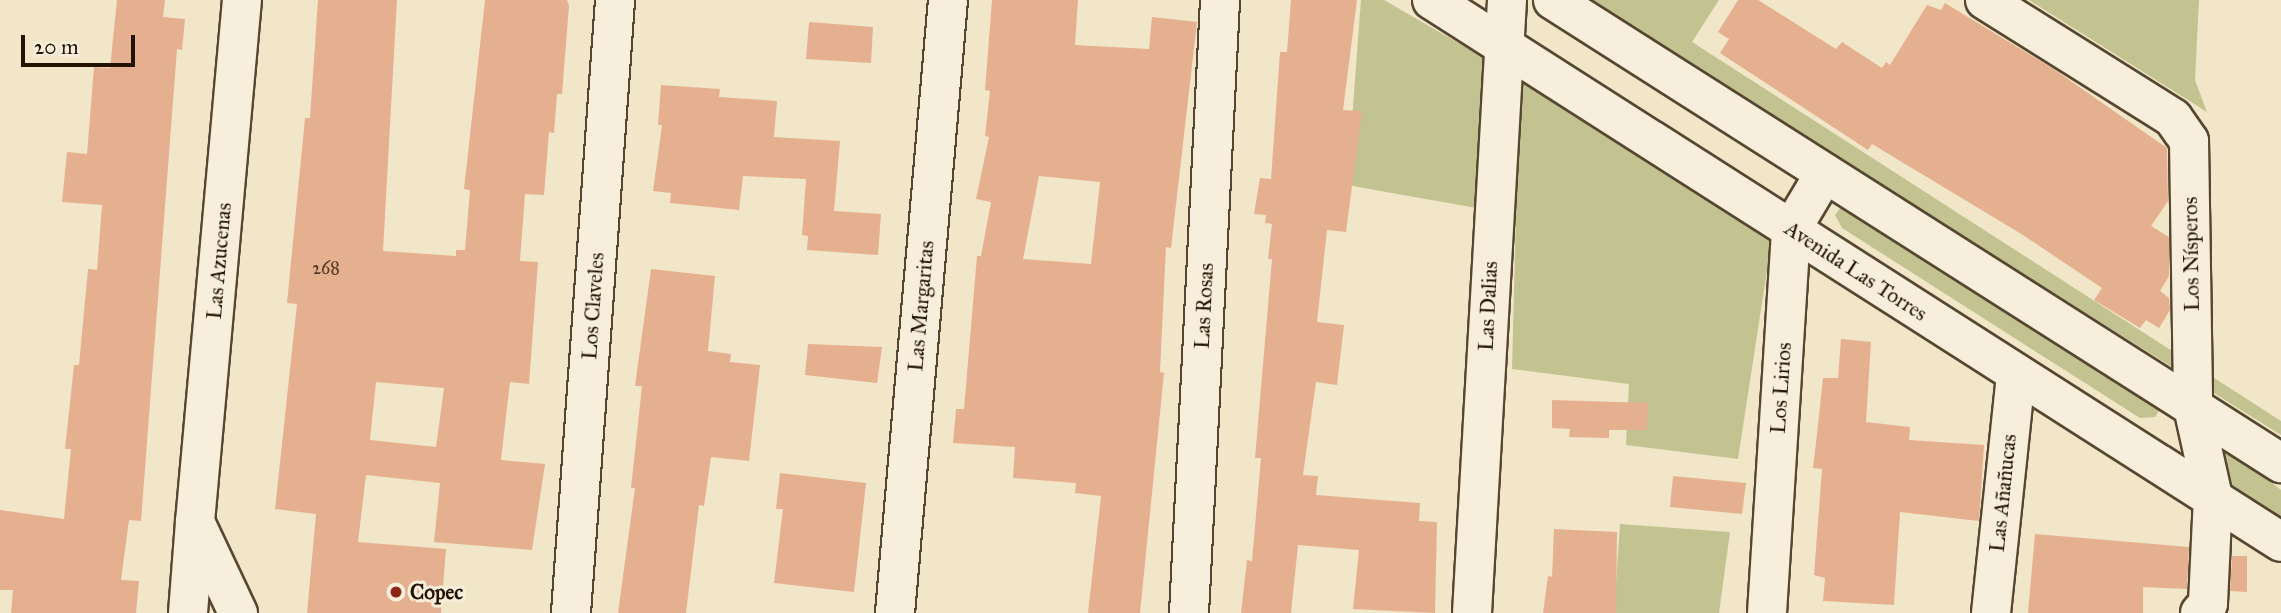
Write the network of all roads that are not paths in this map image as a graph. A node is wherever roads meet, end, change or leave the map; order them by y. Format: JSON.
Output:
{"nodes":[{"id":1,"x":242,"y":0,"type":"edge"},
{"id":2,"x":615,"y":0,"type":"edge"},
{"id":3,"x":948,"y":0,"type":"edge"},
{"id":4,"x":1220,"y":0,"type":"edge"},
{"id":5,"x":1432,"y":0,"type":"edge"},
{"id":6,"x":1507,"y":0,"type":"edge"},
{"id":7,"x":1553,"y":0,"type":"edge"},
{"id":8,"x":1984,"y":0,"type":"edge"},
{"id":9,"x":1501,"y":44,"type":"junction"},
{"id":10,"x":1825,"y":173,"type":"junction"},
{"id":11,"x":1791,"y":230,"type":"junction"},
{"id":12,"x":2016,"y":374,"type":"junction"},
{"id":13,"x":2193,"y":407,"type":"junction"},
{"id":14,"x":2281,"y":463,"type":"edge"},
{"id":15,"x":2213,"y":497,"type":"junction"},
{"id":16,"x":195,"y":522,"type":"junction"},
{"id":17,"x":2281,"y":542,"type":"edge"},
{"id":18,"x":188,"y":613,"type":"edge"},
{"id":19,"x":238,"y":613,"type":"edge"},
{"id":20,"x":572,"y":613,"type":"edge"},
{"id":21,"x":895,"y":613,"type":"edge"},
{"id":22,"x":1189,"y":613,"type":"edge"},
{"id":23,"x":1472,"y":613,"type":"edge"},
{"id":24,"x":1767,"y":613,"type":"edge"},
{"id":25,"x":1991,"y":613,"type":"edge"},
{"id":26,"x":2200,"y":613,"type":"edge"}],
"edges":[{"from":1,"to":16,"type":"street","name":"Las Azucenas"},
{"from":2,"to":20,"type":"street","name":"Los Claveles"},
{"from":3,"to":21,"type":"street","name":"Las Margaritas"},
{"from":4,"to":22,"type":"street","name":"Las Rosas"},
{"from":5,"to":9,"type":"street","name":"Avenida Las Torres"},
{"from":6,"to":9,"type":"street","name":"Las Dalias"},
{"from":7,"to":10,"type":"street"},
{"from":8,"to":13,"type":"street","name":"Los Nísperos"},
{"from":9,"to":11,"type":"street","name":"Avenida Las Torres"},
{"from":9,"to":23,"type":"street","name":"Las Dalias"},
{"from":10,"to":11,"type":"street","name":"Los Lirios"},
{"from":10,"to":13,"type":"street"},
{"from":11,"to":12,"type":"street","name":"Avenida Las Torres"},
{"from":11,"to":24,"type":"street","name":"Los Lirios"},
{"from":12,"to":15,"type":"street","name":"Avenida Las Torres"},
{"from":12,"to":25,"type":"street","name":"Las Añañucas"},
{"from":13,"to":14,"type":"street"},
{"from":13,"to":15,"type":"street","name":"Los Nísperos"},
{"from":15,"to":17,"type":"street","name":"Avenida Las Torres"},
{"from":15,"to":26,"type":"street","name":"Los Nísperos"},
{"from":16,"to":18,"type":"street","name":"Las Azucenas"},
{"from":16,"to":19,"type":"street"}]}
